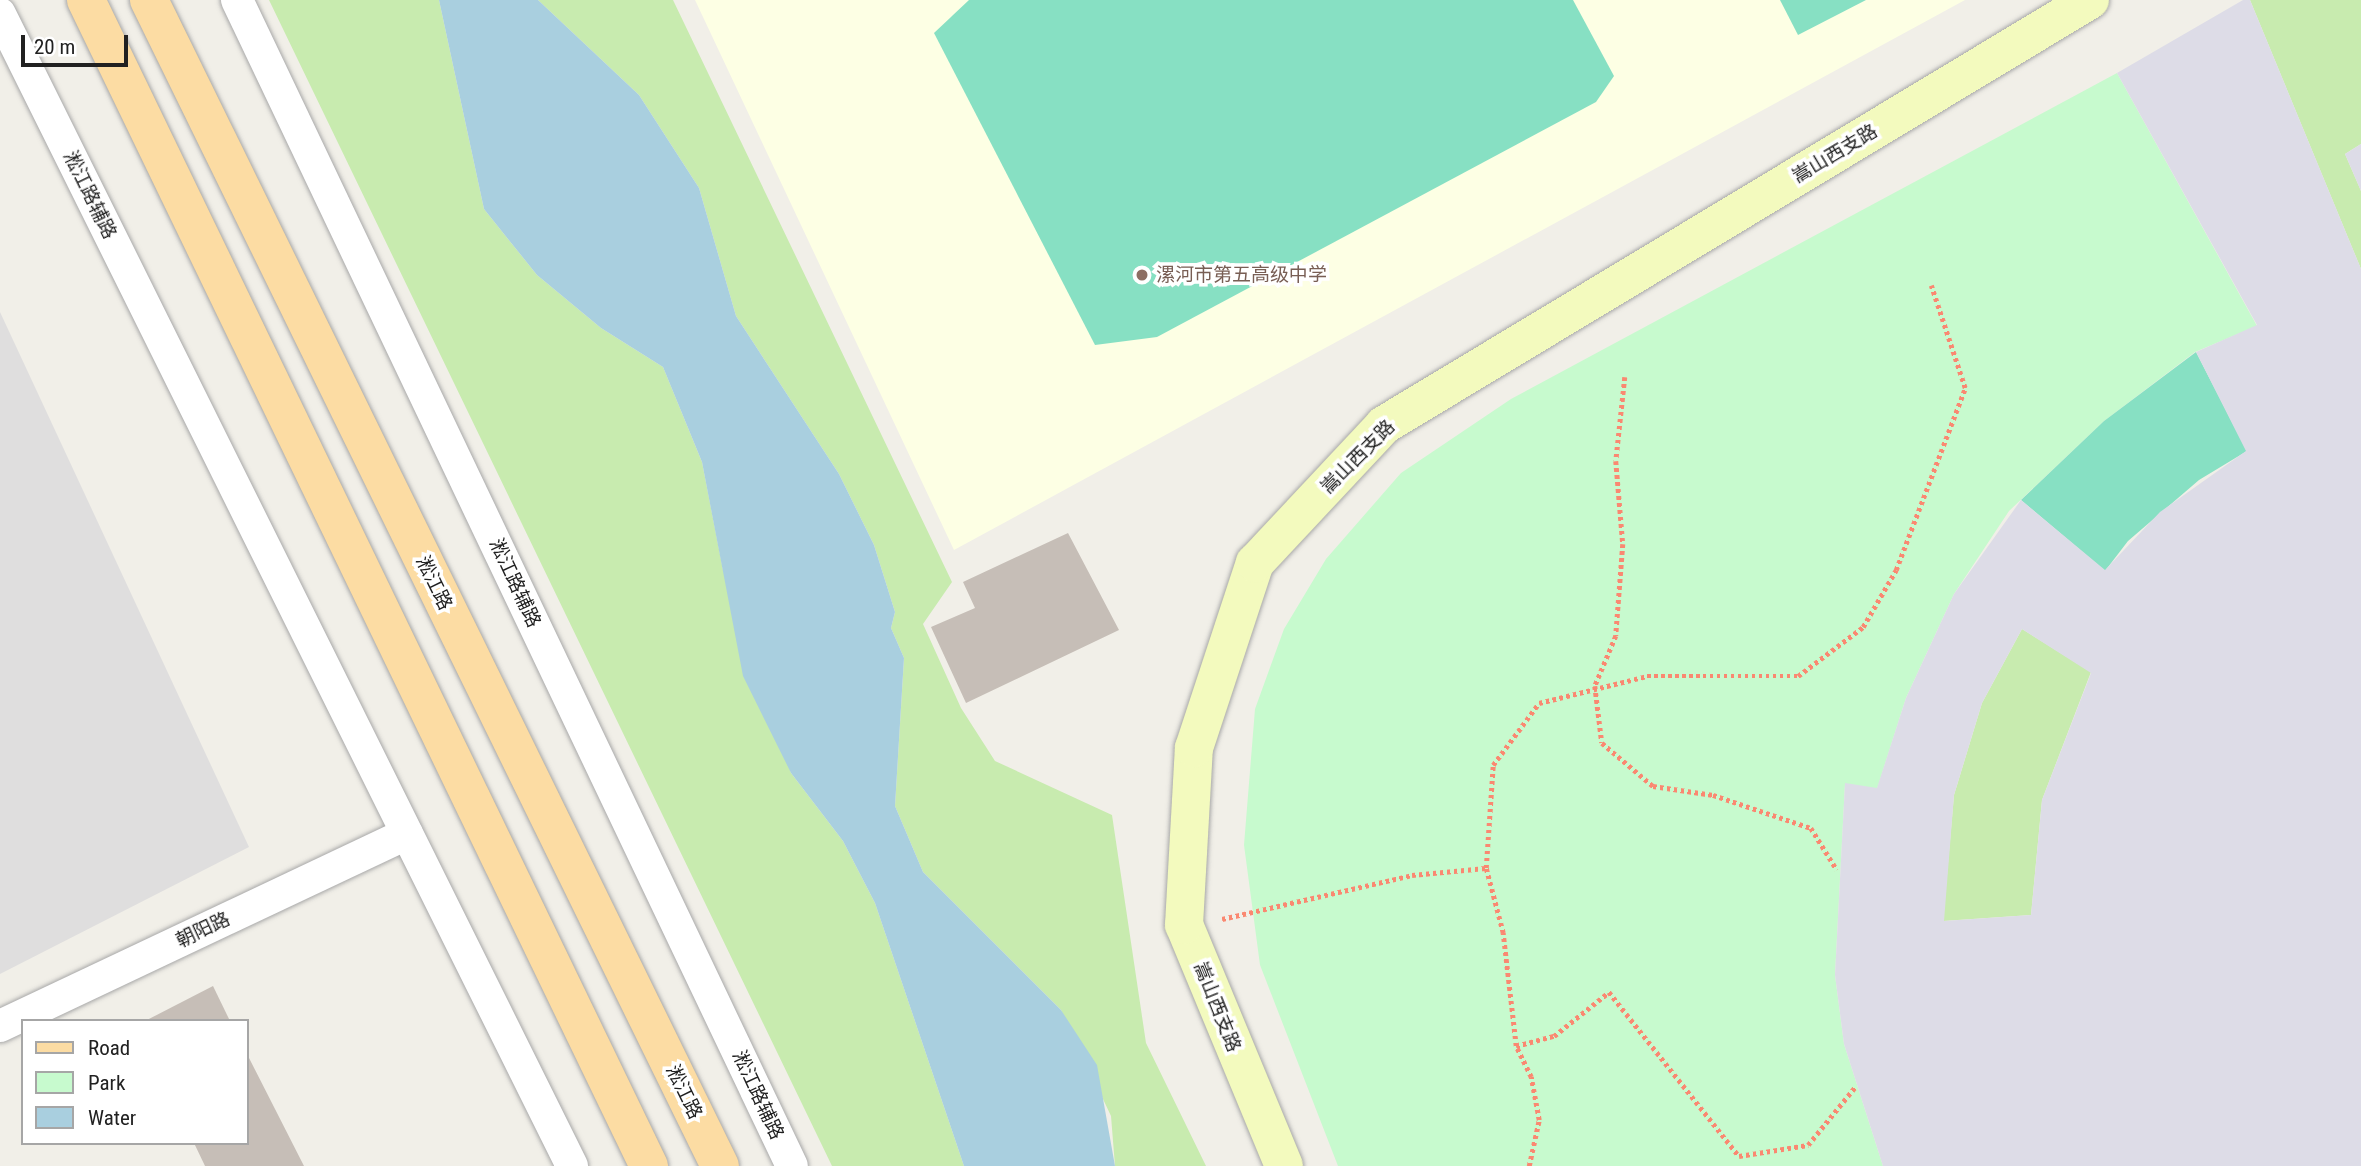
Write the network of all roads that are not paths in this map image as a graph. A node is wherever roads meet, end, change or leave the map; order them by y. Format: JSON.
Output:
{"nodes":[{"id":1,"x":86,"y":0,"type":"edge"},
{"id":2,"x":149,"y":0,"type":"edge"},
{"id":3,"x":237,"y":0,"type":"edge"},
{"id":4,"x":2091,"y":0,"type":"edge"},
{"id":5,"x":0,"y":14,"type":"edge"},
{"id":6,"x":407,"y":834,"type":"junction"},
{"id":7,"x":0,"y":1026,"type":"edge"},
{"id":8,"x":572,"y":1166,"type":"edge"},
{"id":9,"x":649,"y":1166,"type":"edge"},
{"id":10,"x":720,"y":1166,"type":"edge"},
{"id":11,"x":792,"y":1166,"type":"edge"},
{"id":12,"x":1284,"y":1166,"type":"edge"}],
"edges":[{"from":1,"to":9,"type":"main road"},
{"from":2,"to":10,"type":"main road","name":"淞江路"},
{"from":3,"to":11,"type":"street","name":"淞江路辅路"},
{"from":4,"to":12,"type":"main road","name":"嵩山西支路"},
{"from":5,"to":6,"type":"street","name":"淞江路辅路"},
{"from":6,"to":7,"type":"street","name":"朝阳路"},
{"from":6,"to":8,"type":"street","name":"淞江路辅路"}]}
